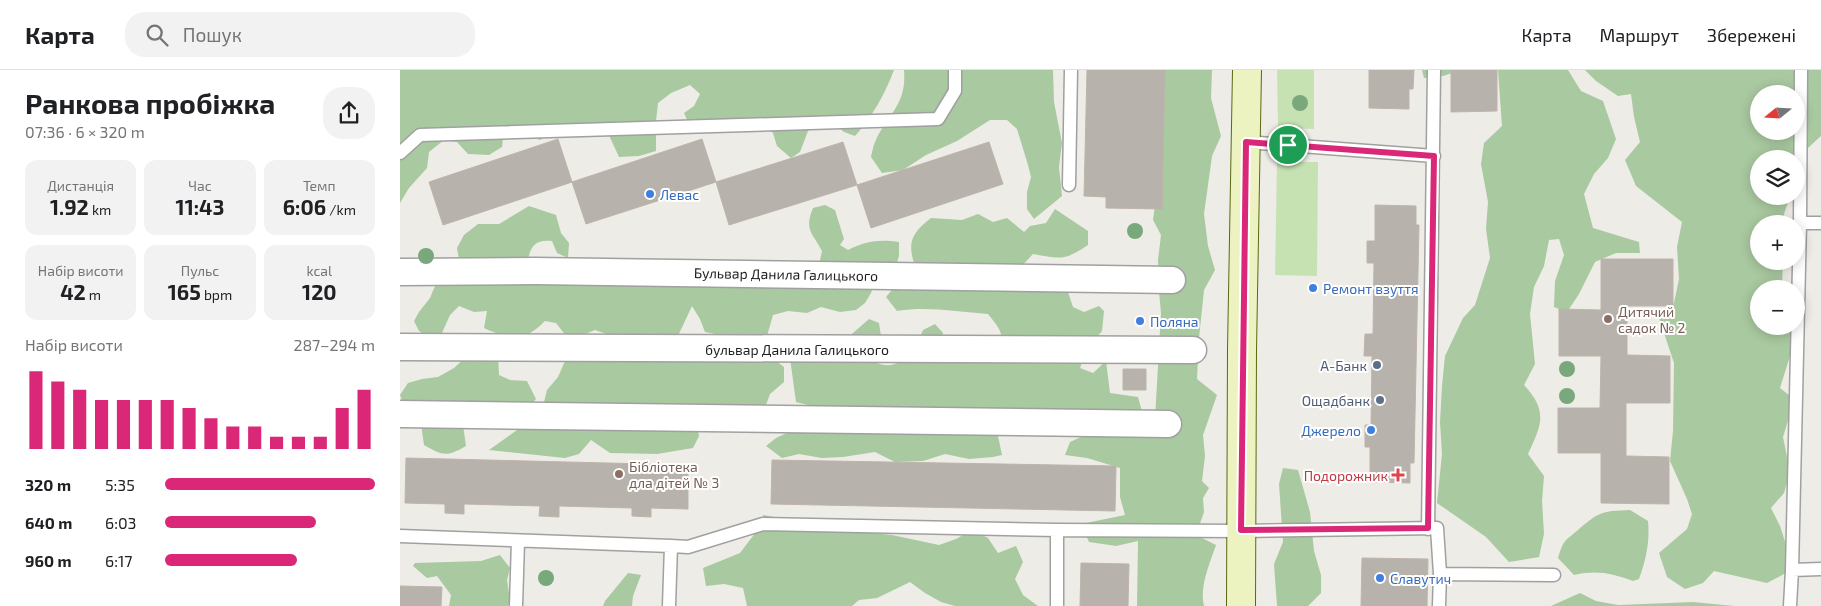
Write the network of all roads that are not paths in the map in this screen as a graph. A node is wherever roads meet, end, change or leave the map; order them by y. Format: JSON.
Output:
{"nodes":[{"id":1,"x":955,"y":70,"type":"edge"},
{"id":2,"x":1071,"y":70,"type":"edge"},
{"id":3,"x":1247,"y":70,"type":"edge"},
{"id":4,"x":1434,"y":70,"type":"edge"},
{"id":5,"x":1801,"y":70,"type":"edge"},
{"id":6,"x":1246,"y":142,"type":"junction"},
{"id":7,"x":400,"y":153,"type":"edge"},
{"id":8,"x":1434,"y":156,"type":"junction"},
{"id":9,"x":1069,"y":185,"type":"dead end"},
{"id":10,"x":1800,"y":215,"type":"edge"},
{"id":11,"x":1805,"y":223,"type":"edge"},
{"id":12,"x":1821,"y":223,"type":"edge"},
{"id":13,"x":1799,"y":270,"type":"edge"},
{"id":14,"x":400,"y":272,"type":"edge"},
{"id":15,"x":1172,"y":280,"type":"dead end"},
{"id":16,"x":400,"y":347,"type":"edge"},
{"id":17,"x":1193,"y":350,"type":"dead end"},
{"id":18,"x":400,"y":414,"type":"edge"},
{"id":19,"x":1168,"y":424,"type":"dead end"},
{"id":20,"x":1428,"y":528,"type":"junction"},
{"id":21,"x":1057,"y":530,"type":"junction"},
{"id":22,"x":1241,"y":530,"type":"junction"},
{"id":23,"x":400,"y":536,"type":"edge"},
{"id":24,"x":518,"y":541,"type":"junction"},
{"id":25,"x":671,"y":546,"type":"junction"},
{"id":26,"x":1821,"y":569,"type":"edge"},
{"id":27,"x":1792,"y":570,"type":"junction"},
{"id":28,"x":1440,"y":574,"type":"junction"},
{"id":29,"x":1554,"y":575,"type":"dead end"},
{"id":30,"x":516,"y":606,"type":"edge"},
{"id":31,"x":669,"y":606,"type":"edge"},
{"id":32,"x":1056,"y":606,"type":"edge"},
{"id":33,"x":1241,"y":606,"type":"edge"},
{"id":34,"x":1439,"y":606,"type":"edge"},
{"id":35,"x":1790,"y":606,"type":"edge"}],
"edges":[{"from":1,"to":7,"type":"lane"},
{"from":2,"to":9,"type":"lane"},
{"from":3,"to":6,"type":"main road"},
{"from":4,"to":8,"type":"lane"},
{"from":5,"to":10,"type":"lane"},
{"from":6,"to":8,"type":"lane"},
{"from":6,"to":22,"type":"main road"},
{"from":8,"to":20,"type":"lane"},
{"from":11,"to":12,"type":"lane"},
{"from":13,"to":27,"type":"lane"},
{"from":14,"to":15,"type":"street","name":"Бульвар Данила Галицького"},
{"from":16,"to":17,"type":"street","name":"бульвар Данила Галицького"},
{"from":18,"to":19,"type":"street"},
{"from":20,"to":22,"type":"lane"},
{"from":20,"to":28,"type":"lane"},
{"from":21,"to":22,"type":"lane"},
{"from":21,"to":25,"type":"lane"},
{"from":21,"to":32,"type":"lane"},
{"from":22,"to":33,"type":"main road"},
{"from":23,"to":24,"type":"lane"},
{"from":24,"to":25,"type":"lane"},
{"from":24,"to":30,"type":"lane"},
{"from":25,"to":31,"type":"lane"},
{"from":26,"to":27,"type":"lane"},
{"from":27,"to":35,"type":"lane"},
{"from":28,"to":29,"type":"lane"},
{"from":28,"to":34,"type":"lane"}]}
